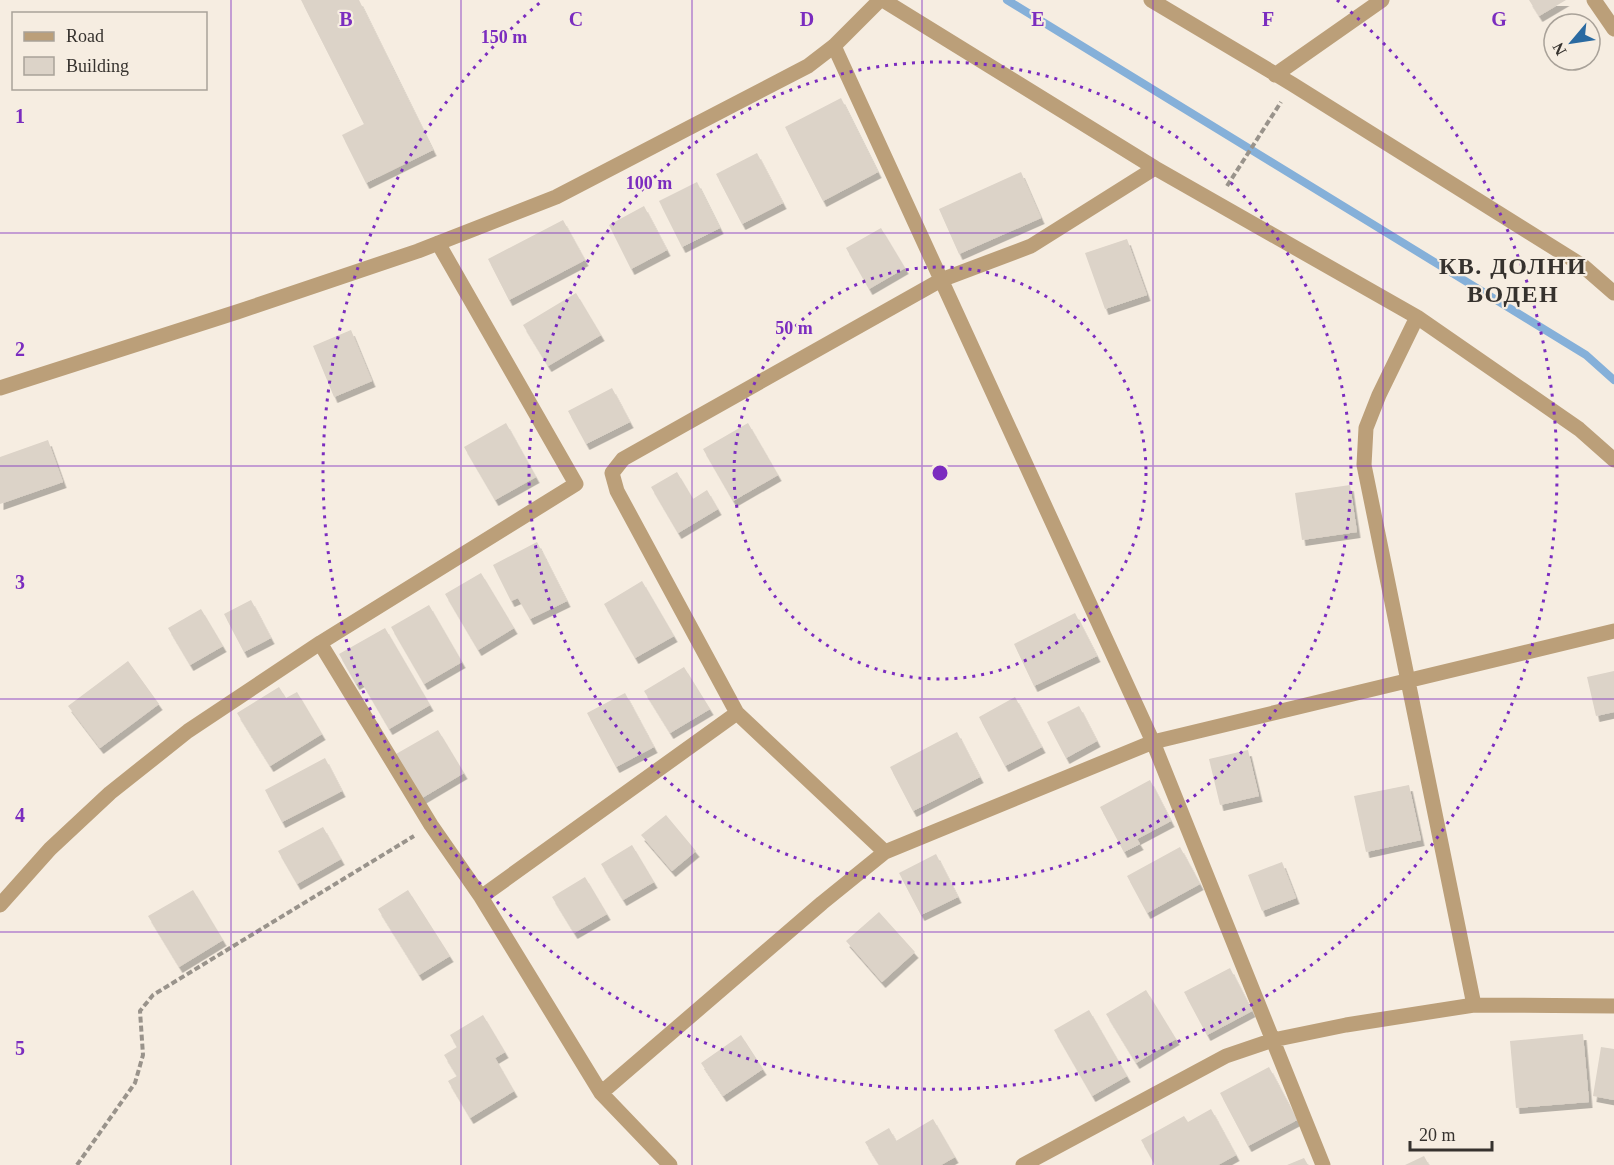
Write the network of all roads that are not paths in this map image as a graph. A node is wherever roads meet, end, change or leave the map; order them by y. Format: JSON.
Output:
{"nodes":[{"id":1,"x":881,"y":0,"type":"edge"},
{"id":2,"x":1151,"y":0,"type":"edge"},
{"id":3,"x":1382,"y":0,"type":"edge"},
{"id":4,"x":1594,"y":0,"type":"edge"},
{"id":5,"x":1614,"y":28,"type":"edge"},
{"id":6,"x":834,"y":46,"type":"junction"},
{"id":7,"x":1275,"y":75,"type":"junction"},
{"id":8,"x":1155,"y":168,"type":"junction"},
{"id":9,"x":438,"y":243,"type":"junction"},
{"id":10,"x":941,"y":280,"type":"junction"},
{"id":11,"x":1614,"y":293,"type":"edge"},
{"id":12,"x":1418,"y":318,"type":"junction"},
{"id":13,"x":0,"y":388,"type":"edge"},
{"id":14,"x":1614,"y":460,"type":"edge"},
{"id":15,"x":1614,"y":631,"type":"edge"},
{"id":16,"x":320,"y":643,"type":"junction"},
{"id":17,"x":1408,"y":681,"type":"junction"},
{"id":18,"x":737,"y":713,"type":"junction"},
{"id":19,"x":1153,"y":742,"type":"junction"},
{"id":20,"x":885,"y":852,"type":"junction"},
{"id":21,"x":481,"y":897,"type":"junction"},
{"id":22,"x":0,"y":905,"type":"edge"},
{"id":23,"x":1474,"y":1005,"type":"junction"},
{"id":24,"x":1614,"y":1006,"type":"edge"},
{"id":25,"x":1273,"y":1040,"type":"junction"},
{"id":26,"x":601,"y":1094,"type":"junction"},
{"id":27,"x":670,"y":1165,"type":"edge"},
{"id":28,"x":1023,"y":1165,"type":"edge"},
{"id":29,"x":1323,"y":1165,"type":"edge"}],
"edges":[{"from":1,"to":6,"type":"street"},
{"from":1,"to":8,"type":"street"},
{"from":2,"to":7,"type":"street"},
{"from":3,"to":7,"type":"street"},
{"from":4,"to":5,"type":"street"},
{"from":6,"to":9,"type":"street"},
{"from":6,"to":10,"type":"street"},
{"from":7,"to":11,"type":"street"},
{"from":8,"to":10,"type":"street"},
{"from":8,"to":12,"type":"street"},
{"from":9,"to":13,"type":"street"},
{"from":9,"to":16,"type":"street"},
{"from":10,"to":18,"type":"street"},
{"from":10,"to":19,"type":"street"},
{"from":12,"to":14,"type":"street"},
{"from":12,"to":17,"type":"street"},
{"from":15,"to":17,"type":"street"},
{"from":16,"to":21,"type":"street"},
{"from":16,"to":22,"type":"street"},
{"from":17,"to":19,"type":"street"},
{"from":17,"to":23,"type":"street"},
{"from":18,"to":20,"type":"street"},
{"from":18,"to":21,"type":"street"},
{"from":19,"to":20,"type":"street"},
{"from":19,"to":25,"type":"street"},
{"from":20,"to":26,"type":"street"},
{"from":21,"to":26,"type":"street"},
{"from":23,"to":24,"type":"street"},
{"from":23,"to":25,"type":"street"},
{"from":25,"to":28,"type":"street"},
{"from":25,"to":29,"type":"street"},
{"from":26,"to":27,"type":"street"}]}
